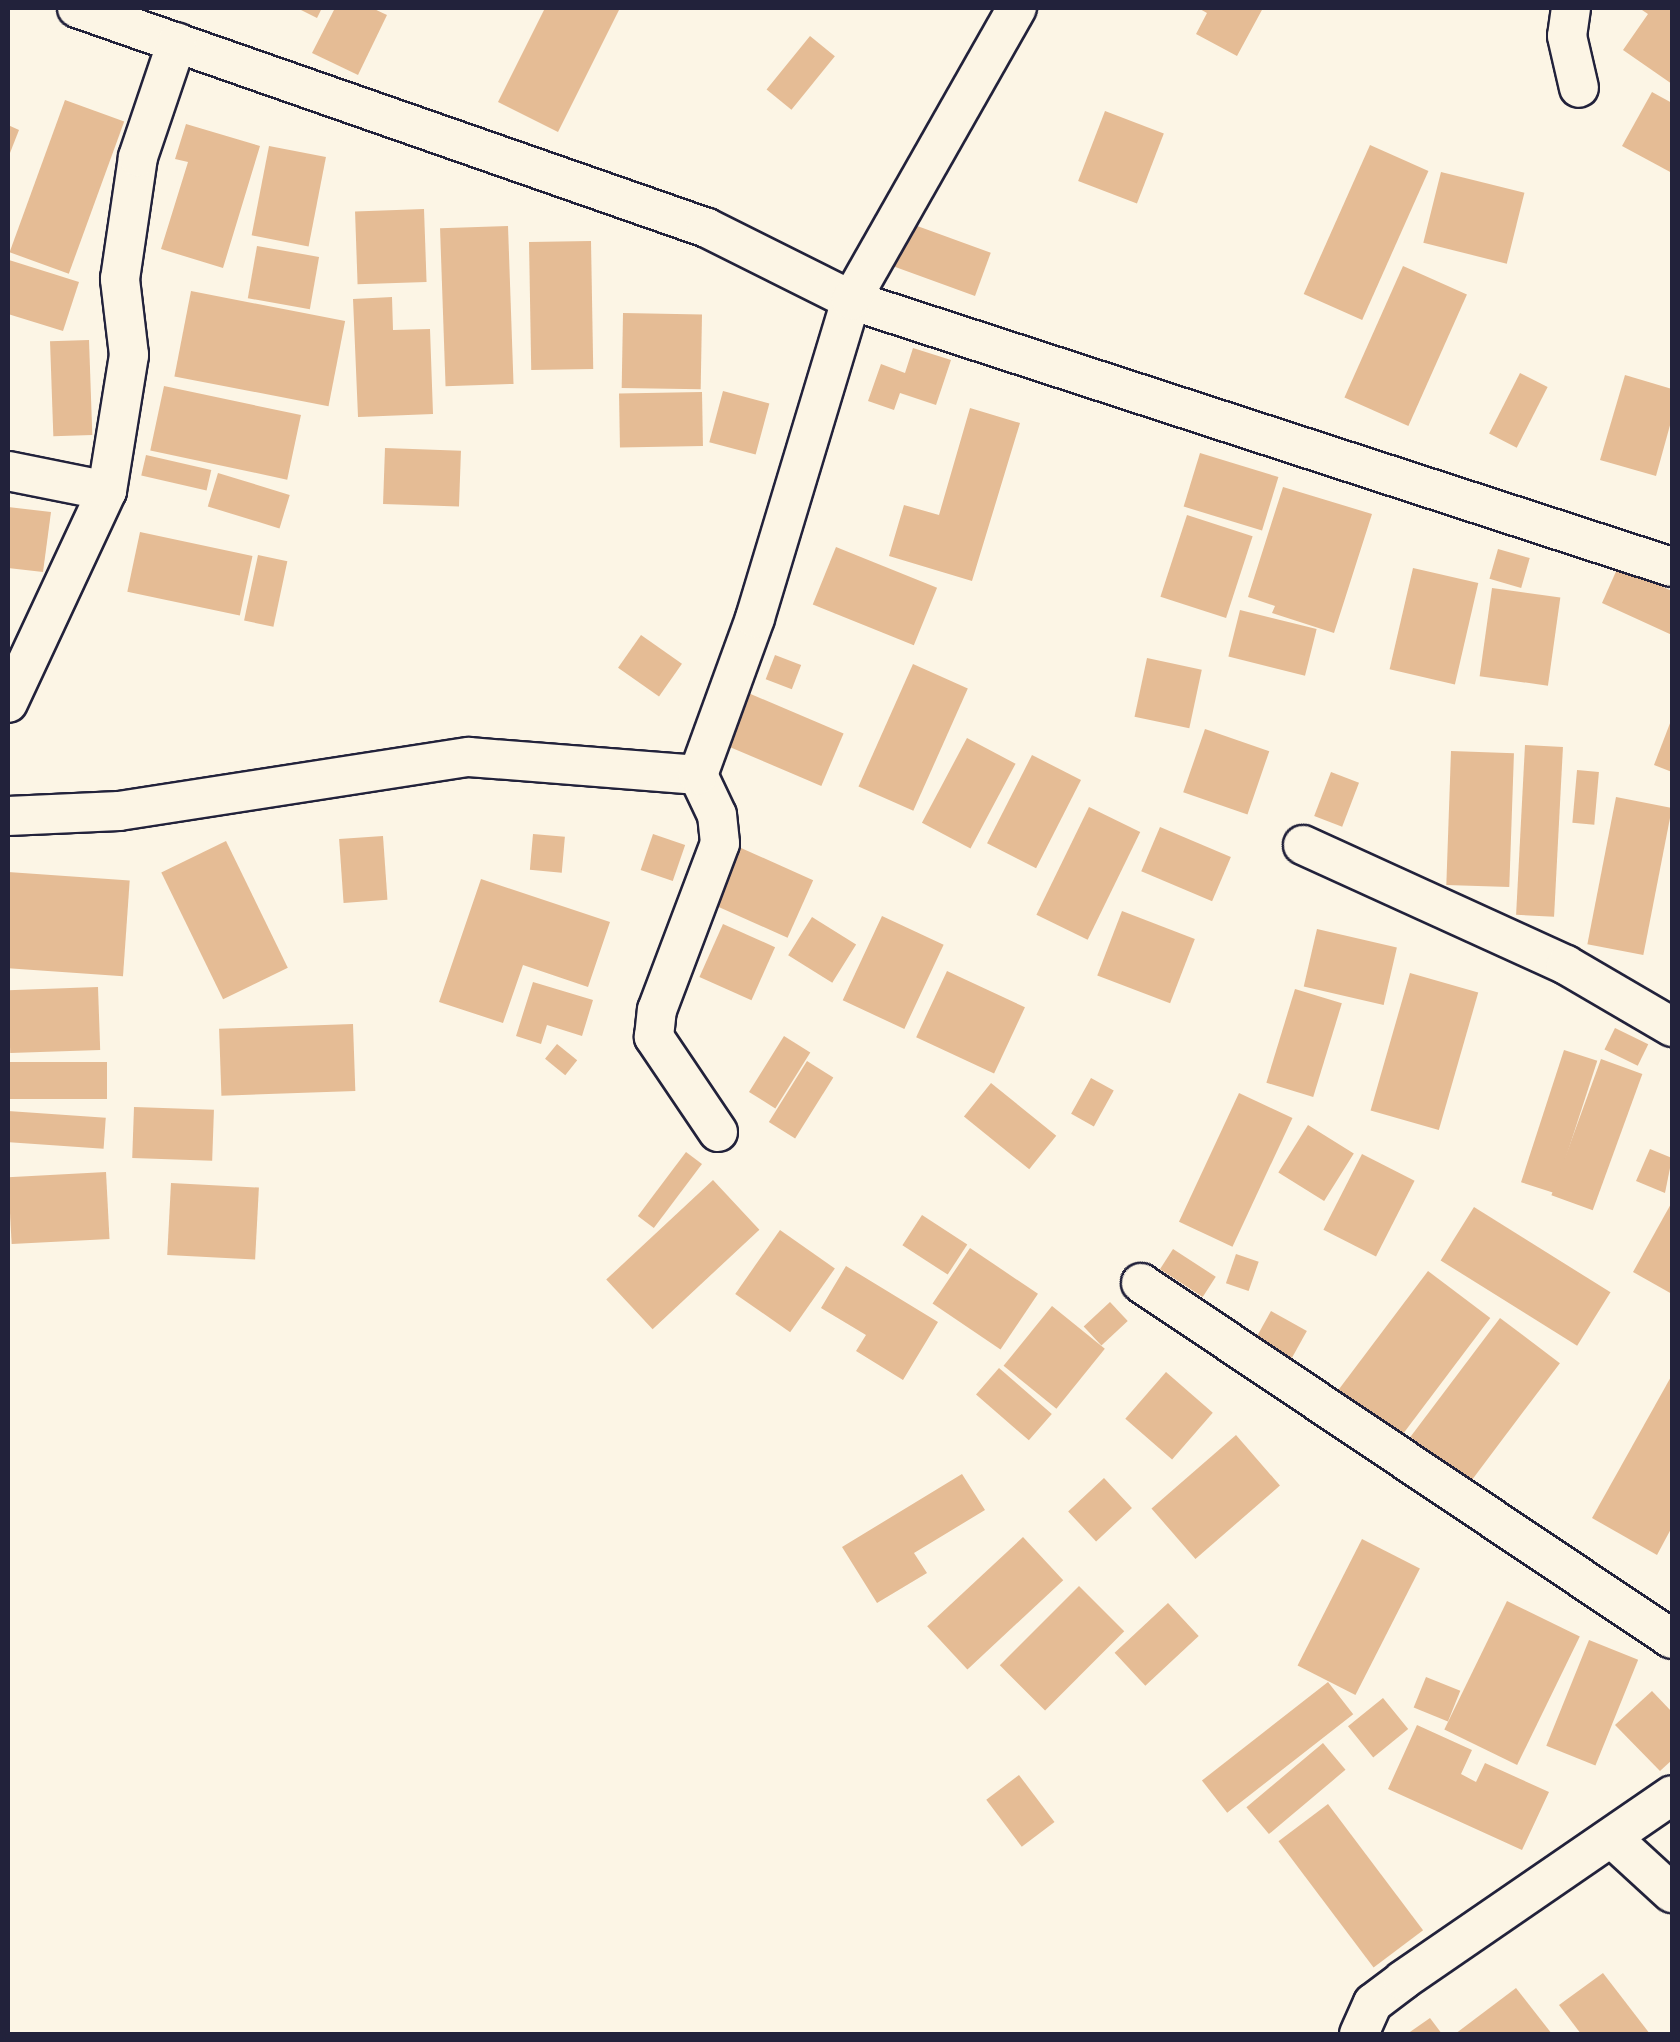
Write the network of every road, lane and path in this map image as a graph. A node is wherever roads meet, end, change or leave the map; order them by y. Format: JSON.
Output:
{"nodes":[{"id":1,"x":77,"y":8,"type":"edge"},
{"id":2,"x":1016,"y":8,"type":"edge"},
{"id":3,"x":1571,"y":8,"type":"edge"},
{"id":4,"x":177,"y":42,"type":"junction"},
{"id":5,"x":1579,"y":88,"type":"dead end"},
{"id":6,"x":851,"y":300,"type":"junction"},
{"id":7,"x":8,"y":471,"type":"edge"},
{"id":8,"x":108,"y":491,"type":"junction"},
{"id":9,"x":1672,"y":567,"type":"edge"},
{"id":10,"x":8,"y":703,"type":"edge"},
{"id":11,"x":698,"y":775,"type":"junction"},
{"id":12,"x":8,"y":816,"type":"edge"},
{"id":13,"x":1303,"y":845,"type":"dead end"},
{"id":14,"x":1672,"y":1026,"type":"edge"},
{"id":15,"x":718,"y":1132,"type":"dead end"},
{"id":16,"x":1142,"y":1284,"type":"dead end"},
{"id":17,"x":1672,"y":1639,"type":"edge"},
{"id":18,"x":1672,"y":1795,"type":"edge"},
{"id":19,"x":1613,"y":1839,"type":"junction"},
{"id":20,"x":1672,"y":1892,"type":"edge"},
{"id":21,"x":1359,"y":2034,"type":"edge"}],
"edges":[{"from":1,"to":4,"type":"street"},
{"from":2,"to":6,"type":"street"},
{"from":3,"to":5,"type":"street"},
{"from":4,"to":6,"type":"street"},
{"from":4,"to":8,"type":"street"},
{"from":6,"to":9,"type":"street"},
{"from":6,"to":11,"type":"street"},
{"from":7,"to":8,"type":"street"},
{"from":8,"to":10,"type":"street"},
{"from":11,"to":12,"type":"street"},
{"from":11,"to":15,"type":"street"},
{"from":13,"to":14,"type":"street"},
{"from":16,"to":17,"type":"street"},
{"from":18,"to":19,"type":"street"},
{"from":19,"to":20,"type":"street"},
{"from":19,"to":21,"type":"street"}]}
